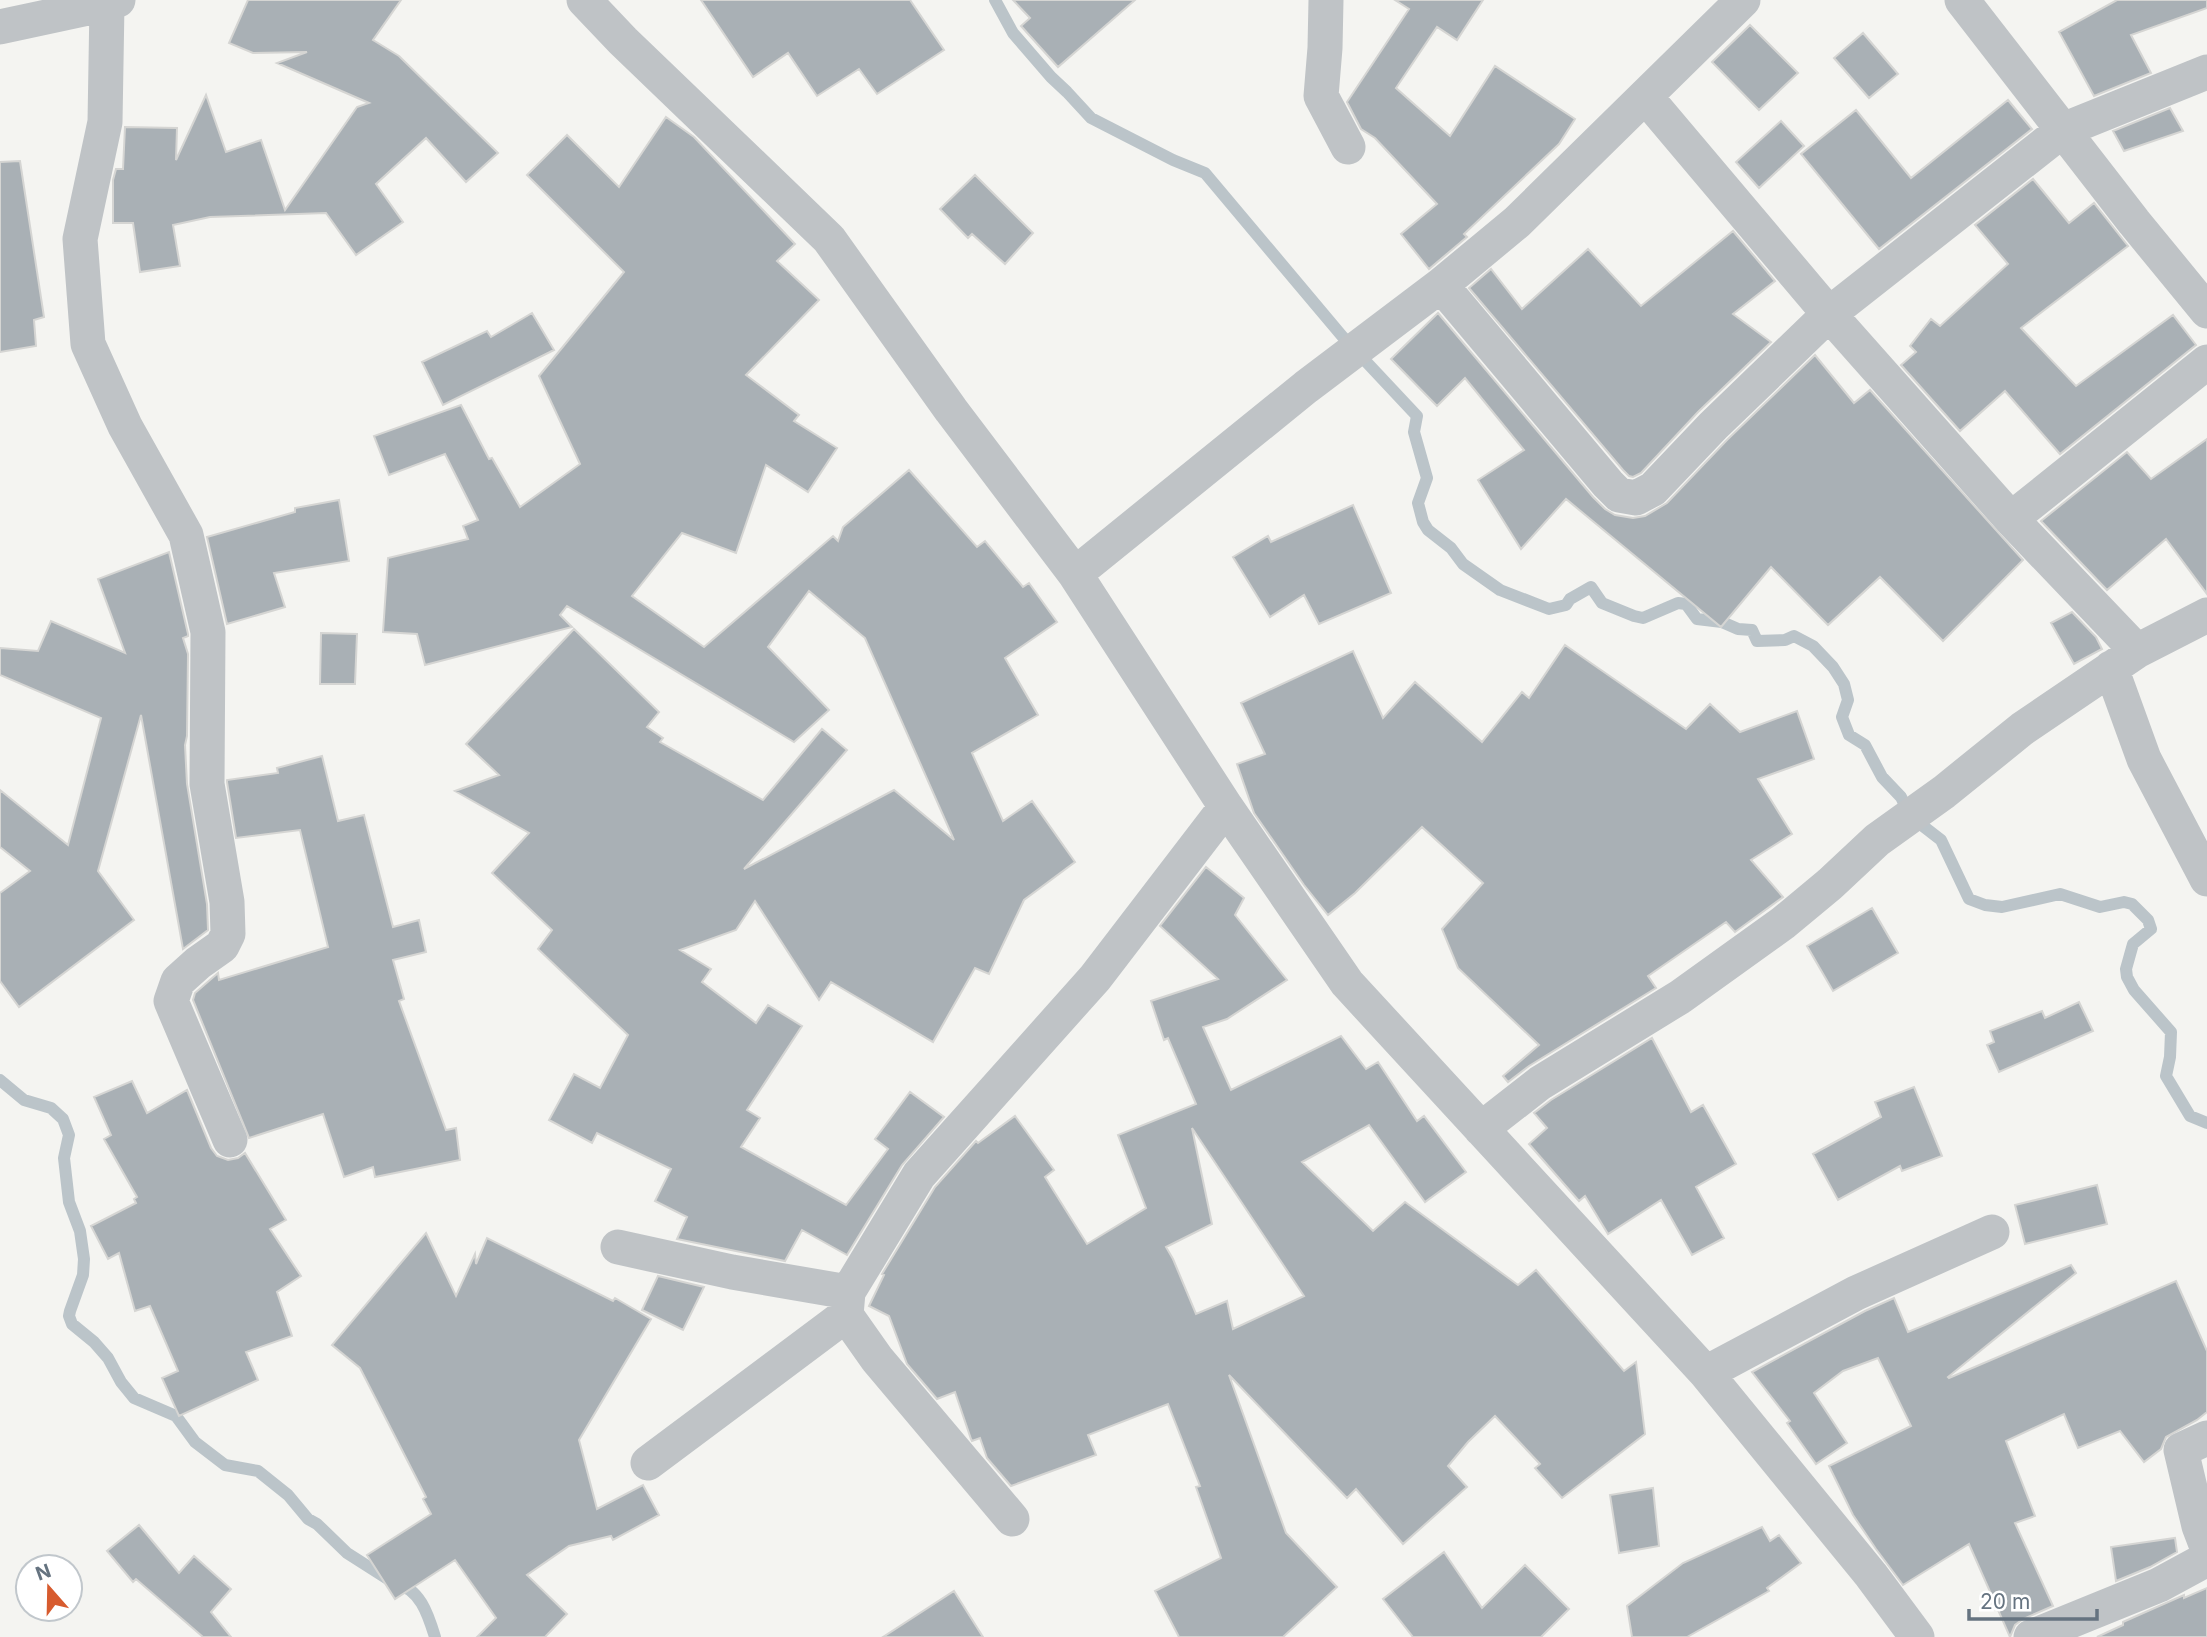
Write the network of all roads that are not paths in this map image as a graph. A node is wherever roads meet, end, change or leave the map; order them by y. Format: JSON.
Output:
{"nodes":[{"id":1,"x":584,"y":0,"type":"edge"},
{"id":2,"x":1326,"y":0,"type":"edge"},
{"id":3,"x":1743,"y":0,"type":"edge"},
{"id":4,"x":1962,"y":0,"type":"edge"},
{"id":5,"x":113,"y":2,"type":"edge"},
{"id":6,"x":0,"y":27,"type":"edge"},
{"id":7,"x":2207,"y":72,"type":"edge"},
{"id":8,"x":1645,"y":96,"type":"junction"},
{"id":9,"x":2063,"y":130,"type":"junction"},
{"id":10,"x":1348,"y":147,"type":"dead end"},
{"id":11,"x":1441,"y":285,"type":"junction"},
{"id":12,"x":2207,"y":311,"type":"edge"},
{"id":13,"x":1829,"y":314,"type":"junction"},
{"id":14,"x":2207,"y":362,"type":"edge"},
{"id":15,"x":2011,"y":519,"type":"junction"},
{"id":16,"x":1075,"y":574,"type":"junction"},
{"id":17,"x":2207,"y":615,"type":"edge"},
{"id":18,"x":2124,"y":659,"type":"junction"},
{"id":19,"x":1226,"y":807,"type":"junction"},
{"id":20,"x":2207,"y":879,"type":"edge"},
{"id":21,"x":1481,"y":1129,"type":"junction"},
{"id":22,"x":230,"y":1140,"type":"dead end"},
{"id":23,"x":1992,"y":1232,"type":"dead end"},
{"id":24,"x":618,"y":1247,"type":"dead end"},
{"id":25,"x":847,"y":1303,"type":"junction"},
{"id":26,"x":1706,"y":1373,"type":"junction"},
{"id":27,"x":2207,"y":1438,"type":"edge"},
{"id":28,"x":648,"y":1464,"type":"dead end"},
{"id":29,"x":1012,"y":1519,"type":"dead end"},
{"id":30,"x":2207,"y":1548,"type":"edge"},
{"id":31,"x":2207,"y":1559,"type":"edge"},
{"id":32,"x":1917,"y":1637,"type":"edge"},
{"id":33,"x":2031,"y":1637,"type":"edge"}],
"edges":[{"from":1,"to":16,"type":"street"},
{"from":2,"to":10,"type":"street"},
{"from":3,"to":8,"type":"street"},
{"from":4,"to":9,"type":"street"},
{"from":5,"to":6,"type":"street"},
{"from":5,"to":22,"type":"street"},
{"from":7,"to":9,"type":"street"},
{"from":8,"to":11,"type":"street"},
{"from":8,"to":13,"type":"street"},
{"from":9,"to":12,"type":"street"},
{"from":9,"to":13,"type":"street"},
{"from":11,"to":13,"type":"street"},
{"from":11,"to":16,"type":"street"},
{"from":13,"to":15,"type":"street"},
{"from":14,"to":15,"type":"street"},
{"from":15,"to":18,"type":"street"},
{"from":16,"to":19,"type":"street"},
{"from":17,"to":18,"type":"street"},
{"from":18,"to":20,"type":"street"},
{"from":18,"to":21,"type":"street"},
{"from":19,"to":21,"type":"street"},
{"from":19,"to":25,"type":"street"},
{"from":21,"to":26,"type":"street"},
{"from":23,"to":26,"type":"street"},
{"from":24,"to":25,"type":"street"},
{"from":25,"to":28,"type":"street"},
{"from":25,"to":29,"type":"street"},
{"from":26,"to":32,"type":"street"},
{"from":27,"to":30,"type":"street"},
{"from":31,"to":33,"type":"street"}]}
